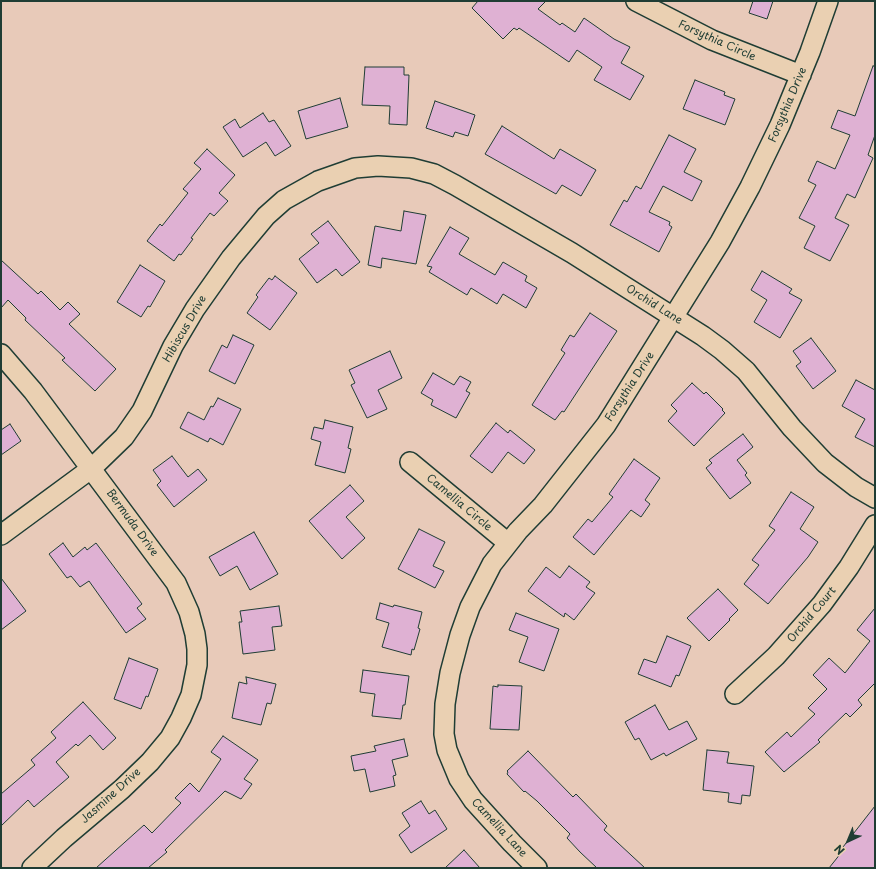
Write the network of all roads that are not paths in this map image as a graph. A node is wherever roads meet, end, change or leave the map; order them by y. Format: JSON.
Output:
{"nodes":[{"id":1,"x":636,"y":1,"type":"edge"},
{"id":2,"x":828,"y":1,"type":"edge"},
{"id":3,"x":801,"y":75,"type":"junction"},
{"id":4,"x":394,"y":166,"type":"joint"},
{"id":5,"x":674,"y":317,"type":"junction"},
{"id":6,"x":1,"y":354,"type":"edge"},
{"id":7,"x":410,"y":462,"type":"dead end"},
{"id":8,"x":92,"y":468,"type":"junction"},
{"id":9,"x":875,"y":498,"type":"edge"},
{"id":10,"x":875,"y":525,"type":"edge"},
{"id":11,"x":1,"y":535,"type":"edge"},
{"id":12,"x":508,"y":543,"type":"junction"},
{"id":13,"x":735,"y":694,"type":"dead end"},
{"id":14,"x":182,"y":716,"type":"joint"},
{"id":15,"x":453,"y":764,"type":"joint"},
{"id":16,"x":32,"y":868,"type":"edge"},
{"id":17,"x":537,"y":868,"type":"edge"}],
"edges":[{"from":1,"to":3,"type":"street","name":"Forsythia Circle"},
{"from":2,"to":3,"type":"street","name":"Forsythia Drive"},
{"from":3,"to":5,"type":"street","name":"Forsythia Drive"},
{"from":4,"to":5,"type":"street","name":"Orchid Lane"},
{"from":4,"to":8,"type":"street","name":"Hibiscus Drive"},
{"from":5,"to":9,"type":"street","name":"Orchid Lane"},
{"from":5,"to":12,"type":"street","name":"Forsythia Drive"},
{"from":6,"to":8,"type":"street","name":"Bermuda Drive"},
{"from":7,"to":12,"type":"street","name":"Camellia Circle"},
{"from":8,"to":11,"type":"street","name":"Hibiscus Drive"},
{"from":8,"to":14,"type":"street","name":"Bermuda Drive"},
{"from":10,"to":13,"type":"street","name":"Orchid Court"},
{"from":12,"to":15,"type":"street","name":"Forsythia Drive"},
{"from":14,"to":16,"type":"street","name":"Jasmine Drive"},
{"from":15,"to":17,"type":"street","name":"Camellia Lane"}]}
